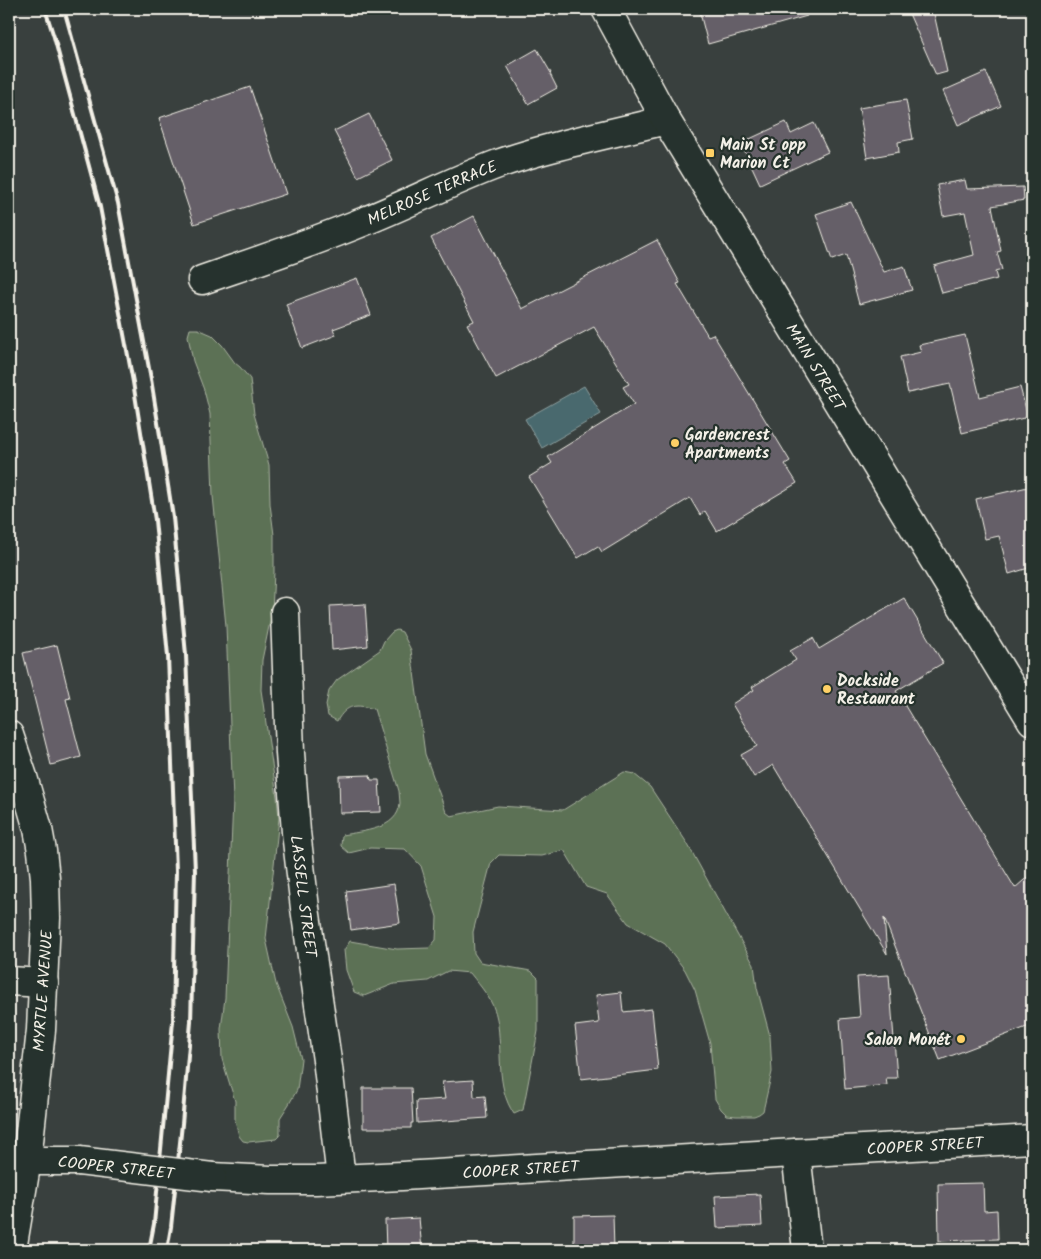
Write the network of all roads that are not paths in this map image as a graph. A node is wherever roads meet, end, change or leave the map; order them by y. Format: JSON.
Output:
{"nodes":[{"id":1,"x":606,"y":9,"type":"edge"},
{"id":2,"x":666,"y":120,"type":"junction"},
{"id":3,"x":202,"y":280,"type":"dead end"},
{"id":4,"x":286,"y":612,"type":"dead end"},
{"id":5,"x":1032,"y":721,"type":"edge"},
{"id":6,"x":9,"y":735,"type":"edge"},
{"id":7,"x":9,"y":981,"type":"edge"},
{"id":8,"x":44,"y":982,"type":"junction"},
{"id":9,"x":1032,"y":1139,"type":"edge"},
{"id":10,"x":796,"y":1153,"type":"junction"},
{"id":11,"x":18,"y":1160,"type":"edge"},
{"id":12,"x":341,"y":1178,"type":"junction"},
{"id":13,"x":12,"y":1250,"type":"edge"},
{"id":14,"x":807,"y":1250,"type":"edge"}],
"edges":[{"from":1,"to":2,"type":"street","name":"MAIN STREET"},
{"from":2,"to":3,"type":"street","name":"MELROSE TERRACE"},
{"from":2,"to":5,"type":"street","name":"MAIN STREET"},
{"from":4,"to":12,"type":"street","name":"LASSELL STREET"},
{"from":6,"to":8,"type":"street","name":"MYRTLE AVENUE"},
{"from":7,"to":8,"type":"street"},
{"from":8,"to":11,"type":"street","name":"MYRTLE AVENUE"},
{"from":9,"to":10,"type":"street","name":"COOPER STREET"},
{"from":10,"to":12,"type":"street","name":"COOPER STREET"},
{"from":10,"to":14,"type":"street"},
{"from":11,"to":12,"type":"street","name":"COOPER STREET","bridge":true},
{"from":11,"to":13,"type":"street","name":"MYRTLE AVENUE"}]}
